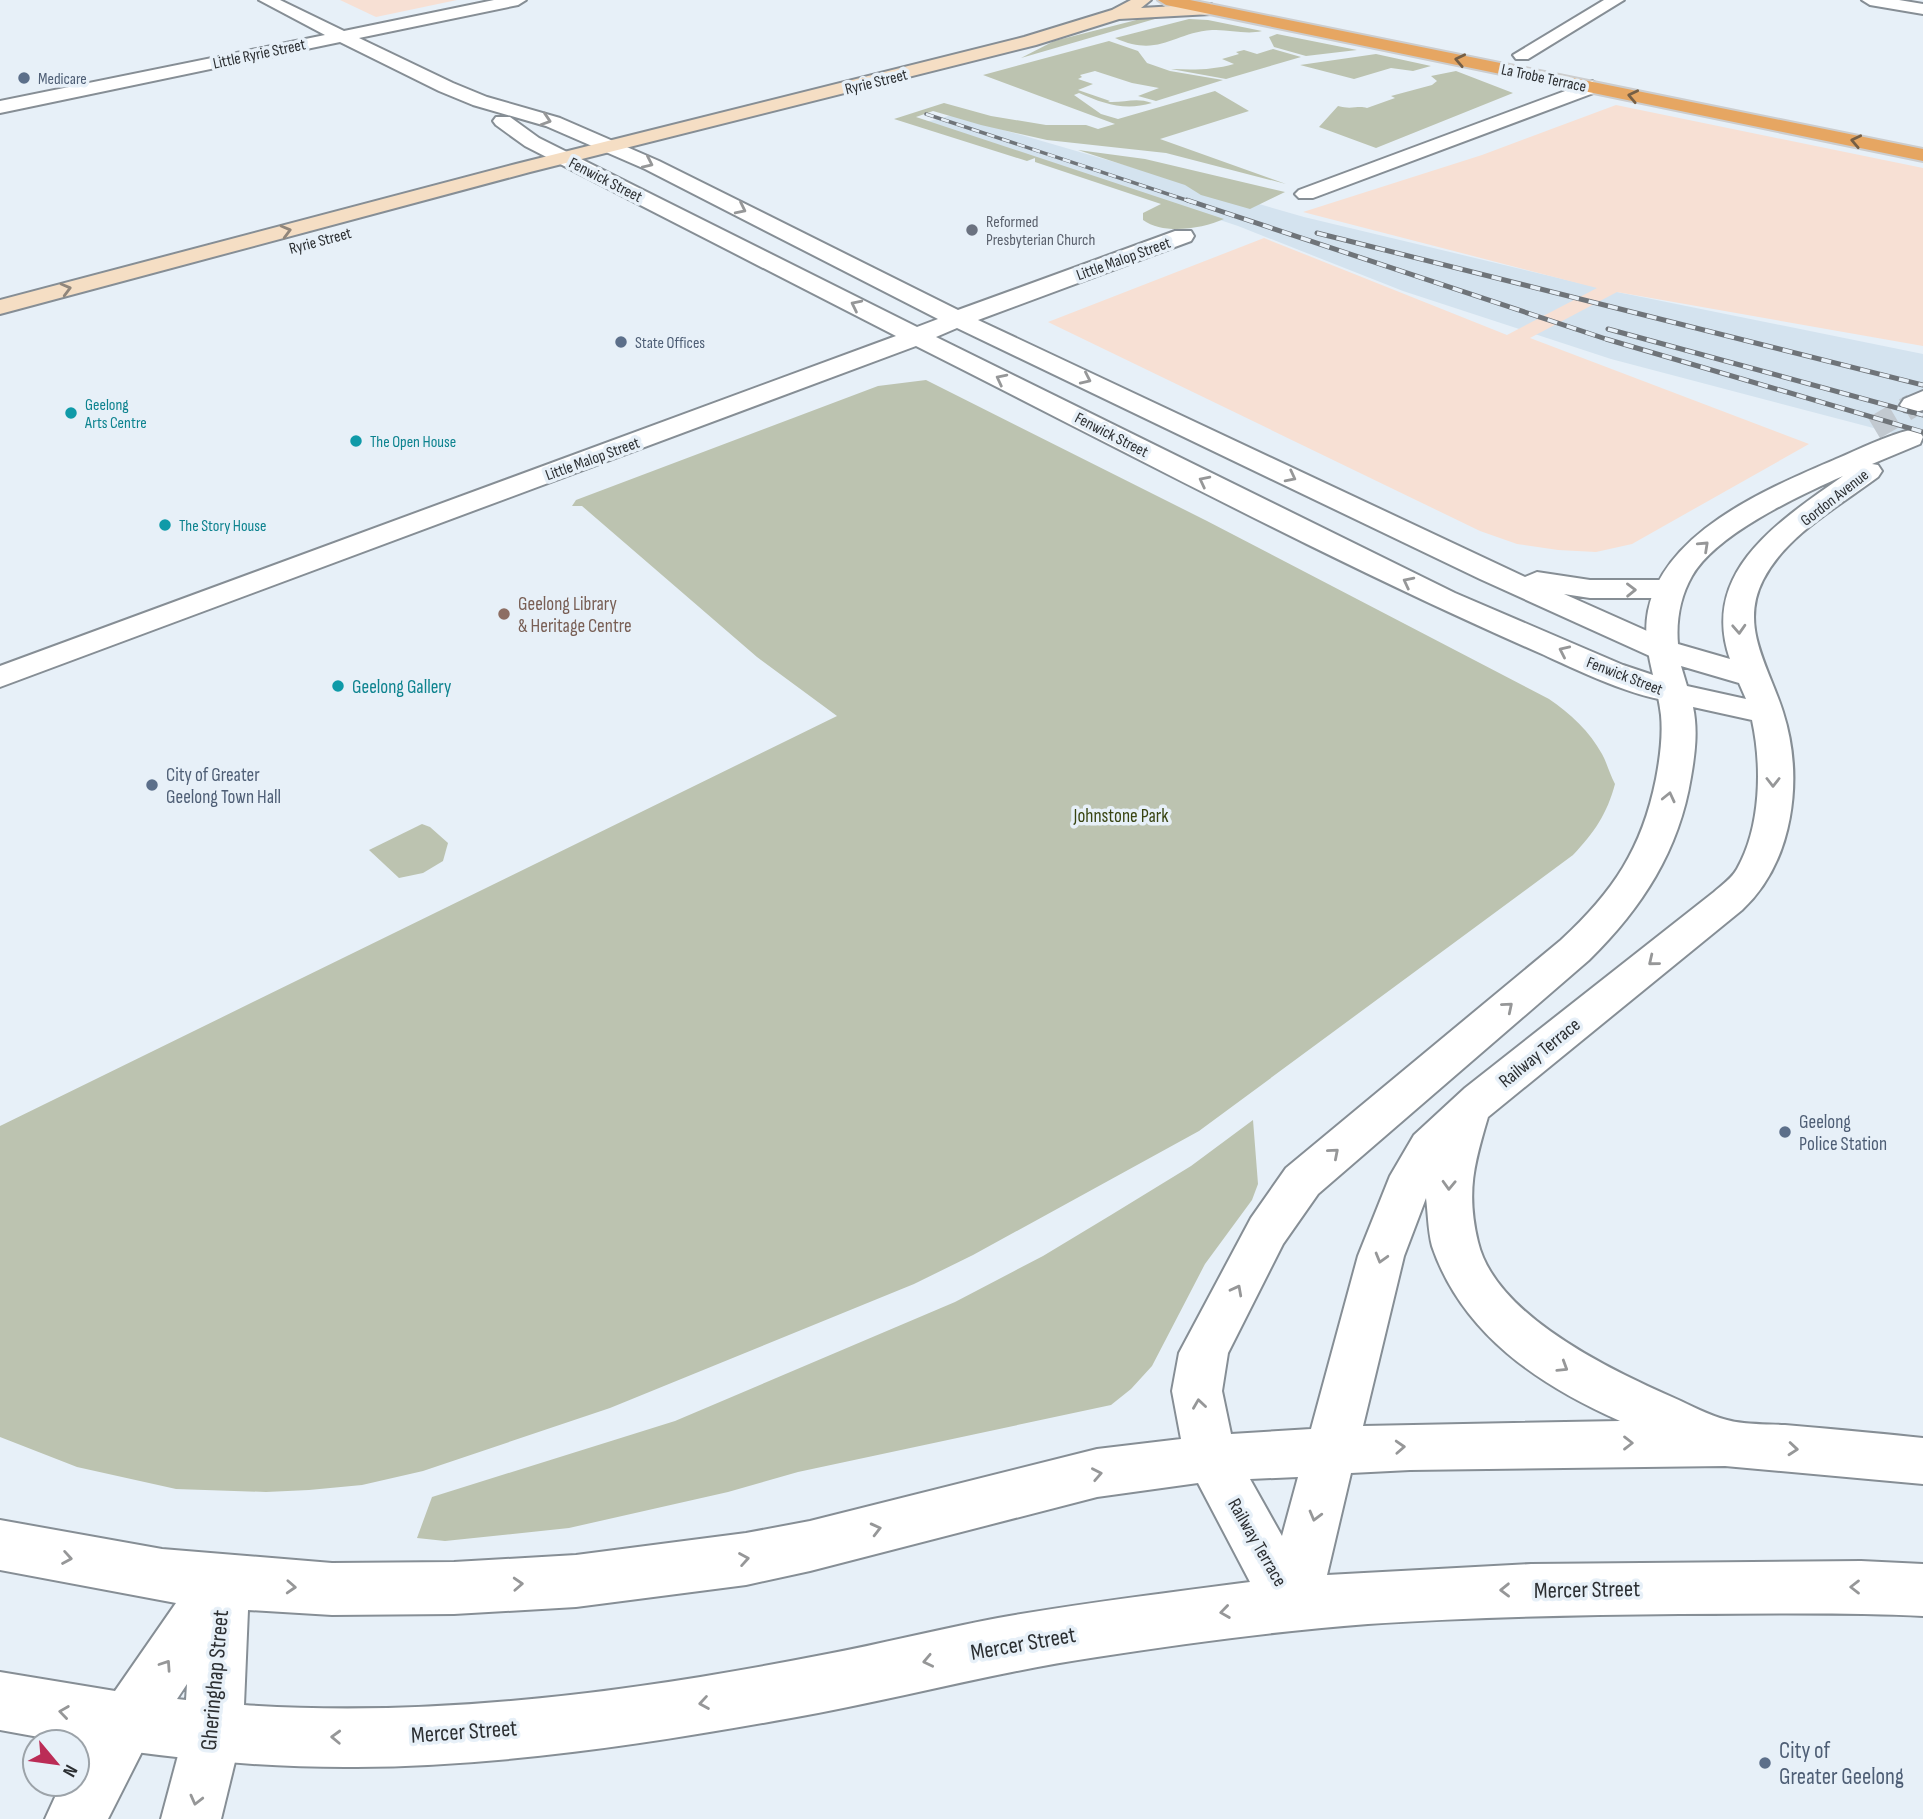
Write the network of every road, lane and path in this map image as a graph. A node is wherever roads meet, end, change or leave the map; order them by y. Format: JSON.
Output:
{"nodes":[{"id":1,"x":267,"y":0,"type":"edge"},
{"id":2,"x":517,"y":0,"type":"edge"},
{"id":3,"x":1143,"y":0,"type":"edge"},
{"id":4,"x":1166,"y":0,"type":"edge"},
{"id":5,"x":1249,"y":0,"type":"edge"},
{"id":6,"x":1616,"y":0,"type":"edge"},
{"id":7,"x":1870,"y":0,"type":"edge"},
{"id":8,"x":1113,"y":7,"type":"edge"},
{"id":9,"x":1210,"y":9,"type":"junction"},
{"id":10,"x":1923,"y":9,"type":"edge"},
{"id":11,"x":342,"y":37,"type":"junction"},
{"id":12,"x":1521,"y":55,"type":"junction"},
{"id":13,"x":1551,"y":61,"type":"dead end"},
{"id":14,"x":1584,"y":67,"type":"dead end"},
{"id":15,"x":1591,"y":87,"type":"junction"},
{"id":16,"x":480,"y":102,"type":"junction"},
{"id":17,"x":0,"y":107,"type":"edge"},
{"id":18,"x":1842,"y":119,"type":"dead end"},
{"id":19,"x":614,"y":148,"type":"junction"},
{"id":20,"x":1923,"y":155,"type":"edge"},
{"id":21,"x":570,"y":161,"type":"junction"},
{"id":22,"x":1306,"y":194,"type":"dead end"},
{"id":23,"x":788,"y":232,"type":"junction"},
{"id":24,"x":1183,"y":236,"type":"dead end"},
{"id":25,"x":735,"y":246,"type":"junction"},
{"id":26,"x":0,"y":307,"type":"edge"},
{"id":27,"x":957,"y":319,"type":"junction"},
{"id":28,"x":0,"y":328,"type":"edge"},
{"id":29,"x":917,"y":337,"type":"junction"},
{"id":30,"x":1874,"y":428,"type":"tunnel mouth"},
{"id":31,"x":1796,"y":487,"type":"junction"},
{"id":32,"x":1468,"y":562,"type":"junction"},
{"id":33,"x":1670,"y":589,"type":"junction"},
{"id":34,"x":1663,"y":650,"type":"junction"},
{"id":35,"x":1752,"y":676,"type":"junction"},
{"id":36,"x":0,"y":677,"type":"edge"},
{"id":37,"x":1674,"y":693,"type":"junction"},
{"id":38,"x":1768,"y":714,"type":"junction"},
{"id":39,"x":1480,"y":1100,"type":"junction"},
{"id":40,"x":1725,"y":1443,"type":"junction"},
{"id":41,"x":1332,"y":1450,"type":"junction"},
{"id":42,"x":1213,"y":1458,"type":"junction"},
{"id":43,"x":1923,"y":1461,"type":"edge"},
{"id":44,"x":0,"y":1545,"type":"edge"},
{"id":45,"x":223,"y":1582,"type":"junction"},
{"id":46,"x":1923,"y":1590,"type":"edge"},
{"id":47,"x":1292,"y":1603,"type":"junction"},
{"id":48,"x":0,"y":1701,"type":"edge"},
{"id":49,"x":128,"y":1722,"type":"junction"},
{"id":50,"x":213,"y":1732,"type":"junction"},
{"id":51,"x":75,"y":1819,"type":"edge"},
{"id":52,"x":191,"y":1819,"type":"edge"}],
"edges":[{"from":1,"to":11,"type":"street","name":"Fenwick Street"},
{"from":2,"to":11,"type":"street","name":"Little Ryrie Street"},
{"from":3,"to":8,"type":"main road","name":"Ryrie Street"},
{"from":4,"to":9,"type":"highway","name":"La Trobe Terrace"},
{"from":5,"to":12,"type":"highway","name":"La Trobe Terrace"},
{"from":6,"to":12,"type":"street"},
{"from":7,"to":10,"type":"street"},
{"from":8,"to":9,"type":"main road"},
{"from":8,"to":19,"type":"main road","name":"Ryrie Street"},
{"from":15,"to":9,"type":"highway","name":"La Trobe Terrace","one_way":true},
{"from":11,"to":16,"type":"street","name":"Fenwick Street"},
{"from":11,"to":17,"type":"street","name":"Little Ryrie Street"},
{"from":12,"to":13,"type":"highway","name":"La Trobe Terrace"},
{"from":14,"to":18,"type":"highway","name":"La Trobe Terrace"},
{"from":20,"to":15,"type":"highway","name":"La Trobe Terrace","one_way":true},
{"from":15,"to":22,"type":"street"},
{"from":16,"to":19,"type":"street","name":"Fenwick Street","one_way":true},
{"from":16,"to":21,"type":"street","name":"Fenwick Street"},
{"from":19,"to":21,"type":"main road","name":"Ryrie Street"},
{"from":19,"to":23,"type":"street","name":"Fenwick Street","one_way":true},
{"from":21,"to":25,"type":"street","name":"Fenwick Street"},
{"from":26,"to":21,"type":"main road","name":"Ryrie Street","one_way":true},
{"from":21,"to":28,"type":"main road","name":"Ryrie Street"},
{"from":23,"to":25,"type":"street"},
{"from":23,"to":27,"type":"street","name":"Fenwick Street"},
{"from":24,"to":27,"type":"street","name":"Little Malop Street"},
{"from":29,"to":25,"type":"street","name":"Fenwick Street","one_way":true},
{"from":27,"to":29,"type":"street","name":"Little Malop Street"},
{"from":27,"to":32,"type":"street","name":"Fenwick Street","one_way":true},
{"from":29,"to":36,"type":"street","name":"Little Malop Street"},
{"from":37,"to":29,"type":"street","name":"Fenwick Street","one_way":true},
{"from":30,"to":31,"type":"street","name":"Gordon Avenue"},
{"from":33,"to":31,"type":"street","name":"Gordon Avenue","one_way":true},
{"from":31,"to":35,"type":"street","name":"Gordon Avenue","one_way":true},
{"from":32,"to":33,"type":"street","name":"Fenwick Street","one_way":true},
{"from":32,"to":34,"type":"street","name":"Fenwick Street"},
{"from":33,"to":34,"type":"street","name":"Gordon Avenue"},
{"from":34,"to":35,"type":"street","name":"Fenwick Street"},
{"from":34,"to":37,"type":"street","name":"Railway Terrace"},
{"from":35,"to":38,"type":"street","name":"Railway Terrace"},
{"from":37,"to":38,"type":"street","name":"Fenwick Street"},
{"from":42,"to":37,"type":"street","name":"Railway Terrace","one_way":true},
{"from":38,"to":39,"type":"street","name":"Railway Terrace","one_way":true},
{"from":39,"to":40,"type":"street","one_way":true},
{"from":39,"to":41,"type":"street","name":"Railway Terrace","one_way":true},
{"from":41,"to":40,"type":"street","one_way":true},
{"from":40,"to":43,"type":"street","one_way":true},
{"from":41,"to":42,"type":"street"},
{"from":41,"to":47,"type":"street","name":"Railway Terrace","one_way":true},
{"from":45,"to":42,"type":"street","one_way":true},
{"from":42,"to":47,"type":"street","name":"Railway Terrace"},
{"from":44,"to":45,"type":"street","name":"Gheringhap Street","one_way":true},
{"from":49,"to":45,"type":"street","name":"Gheringhap Street","one_way":true},
{"from":45,"to":50,"type":"street","name":"Gheringhap Street"},
{"from":46,"to":47,"type":"street","name":"Mercer Street","one_way":true},
{"from":47,"to":50,"type":"street","name":"Mercer Street","one_way":true},
{"from":49,"to":48,"type":"street","one_way":true},
{"from":49,"to":50,"type":"street","name":"Mercer Street"},
{"from":49,"to":51,"type":"street","name":"Gheringhap Street"},
{"from":50,"to":52,"type":"street","name":"Gheringhap Street","one_way":true}]}
